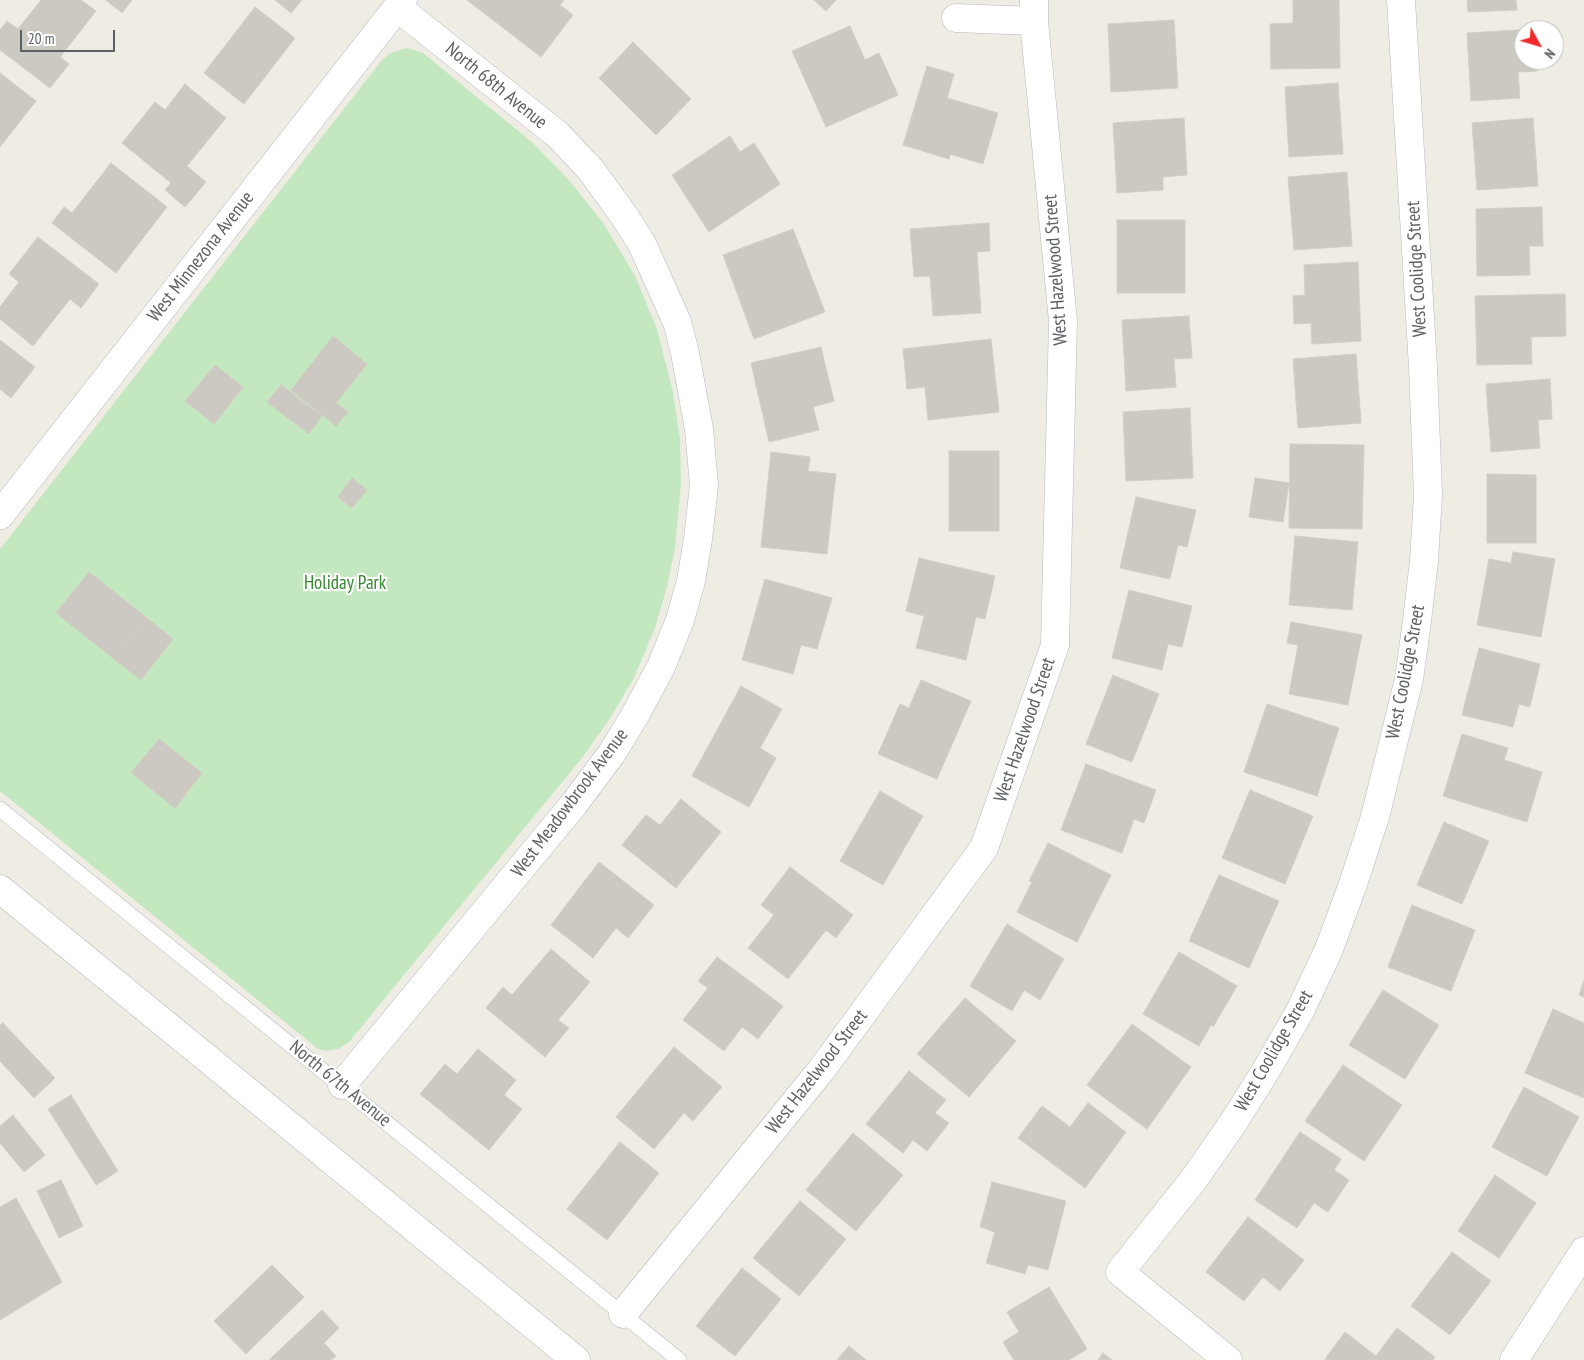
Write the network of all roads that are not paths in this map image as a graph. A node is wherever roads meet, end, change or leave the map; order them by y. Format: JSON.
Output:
{"nodes":[{"id":1,"x":1401,"y":0,"type":"edge"},
{"id":2,"x":400,"y":3,"type":"edge"},
{"id":3,"x":1034,"y":11,"type":"edge"},
{"id":4,"x":956,"y":18,"type":"dead end"},
{"id":5,"x":591,"y":170,"type":"joint"},
{"id":6,"x":0,"y":515,"type":"edge"},
{"id":7,"x":0,"y":809,"type":"edge"},
{"id":8,"x":0,"y":889,"type":"edge"},
{"id":9,"x":342,"y":1085,"type":"junction"},
{"id":10,"x":1584,"y":1252,"type":"edge"},
{"id":11,"x":623,"y":1314,"type":"junction"},
{"id":12,"x":575,"y":1360,"type":"edge"},
{"id":13,"x":679,"y":1360,"type":"edge"},
{"id":14,"x":1228,"y":1360,"type":"edge"},
{"id":15,"x":1514,"y":1360,"type":"edge"}],
"edges":[{"from":1,"to":14,"type":"street","name":"West Coolidge Street"},
{"from":2,"to":5,"type":"street","name":"North 68th Avenue"},
{"from":2,"to":6,"type":"street","name":"West Minnezona Avenue"},
{"from":3,"to":4,"type":"street","name":"West Hazelwood Street"},
{"from":3,"to":11,"type":"street","name":"West Hazelwood Street"},
{"from":5,"to":9,"type":"street","name":"West Meadowbrook Avenue"},
{"from":7,"to":9,"type":"lane","name":"North 67th Avenue"},
{"from":8,"to":12,"type":"street"},
{"from":9,"to":11,"type":"lane","name":"North 67th Avenue"},
{"from":10,"to":15,"type":"street"},
{"from":11,"to":13,"type":"lane","name":"North 67th Avenue"}]}
